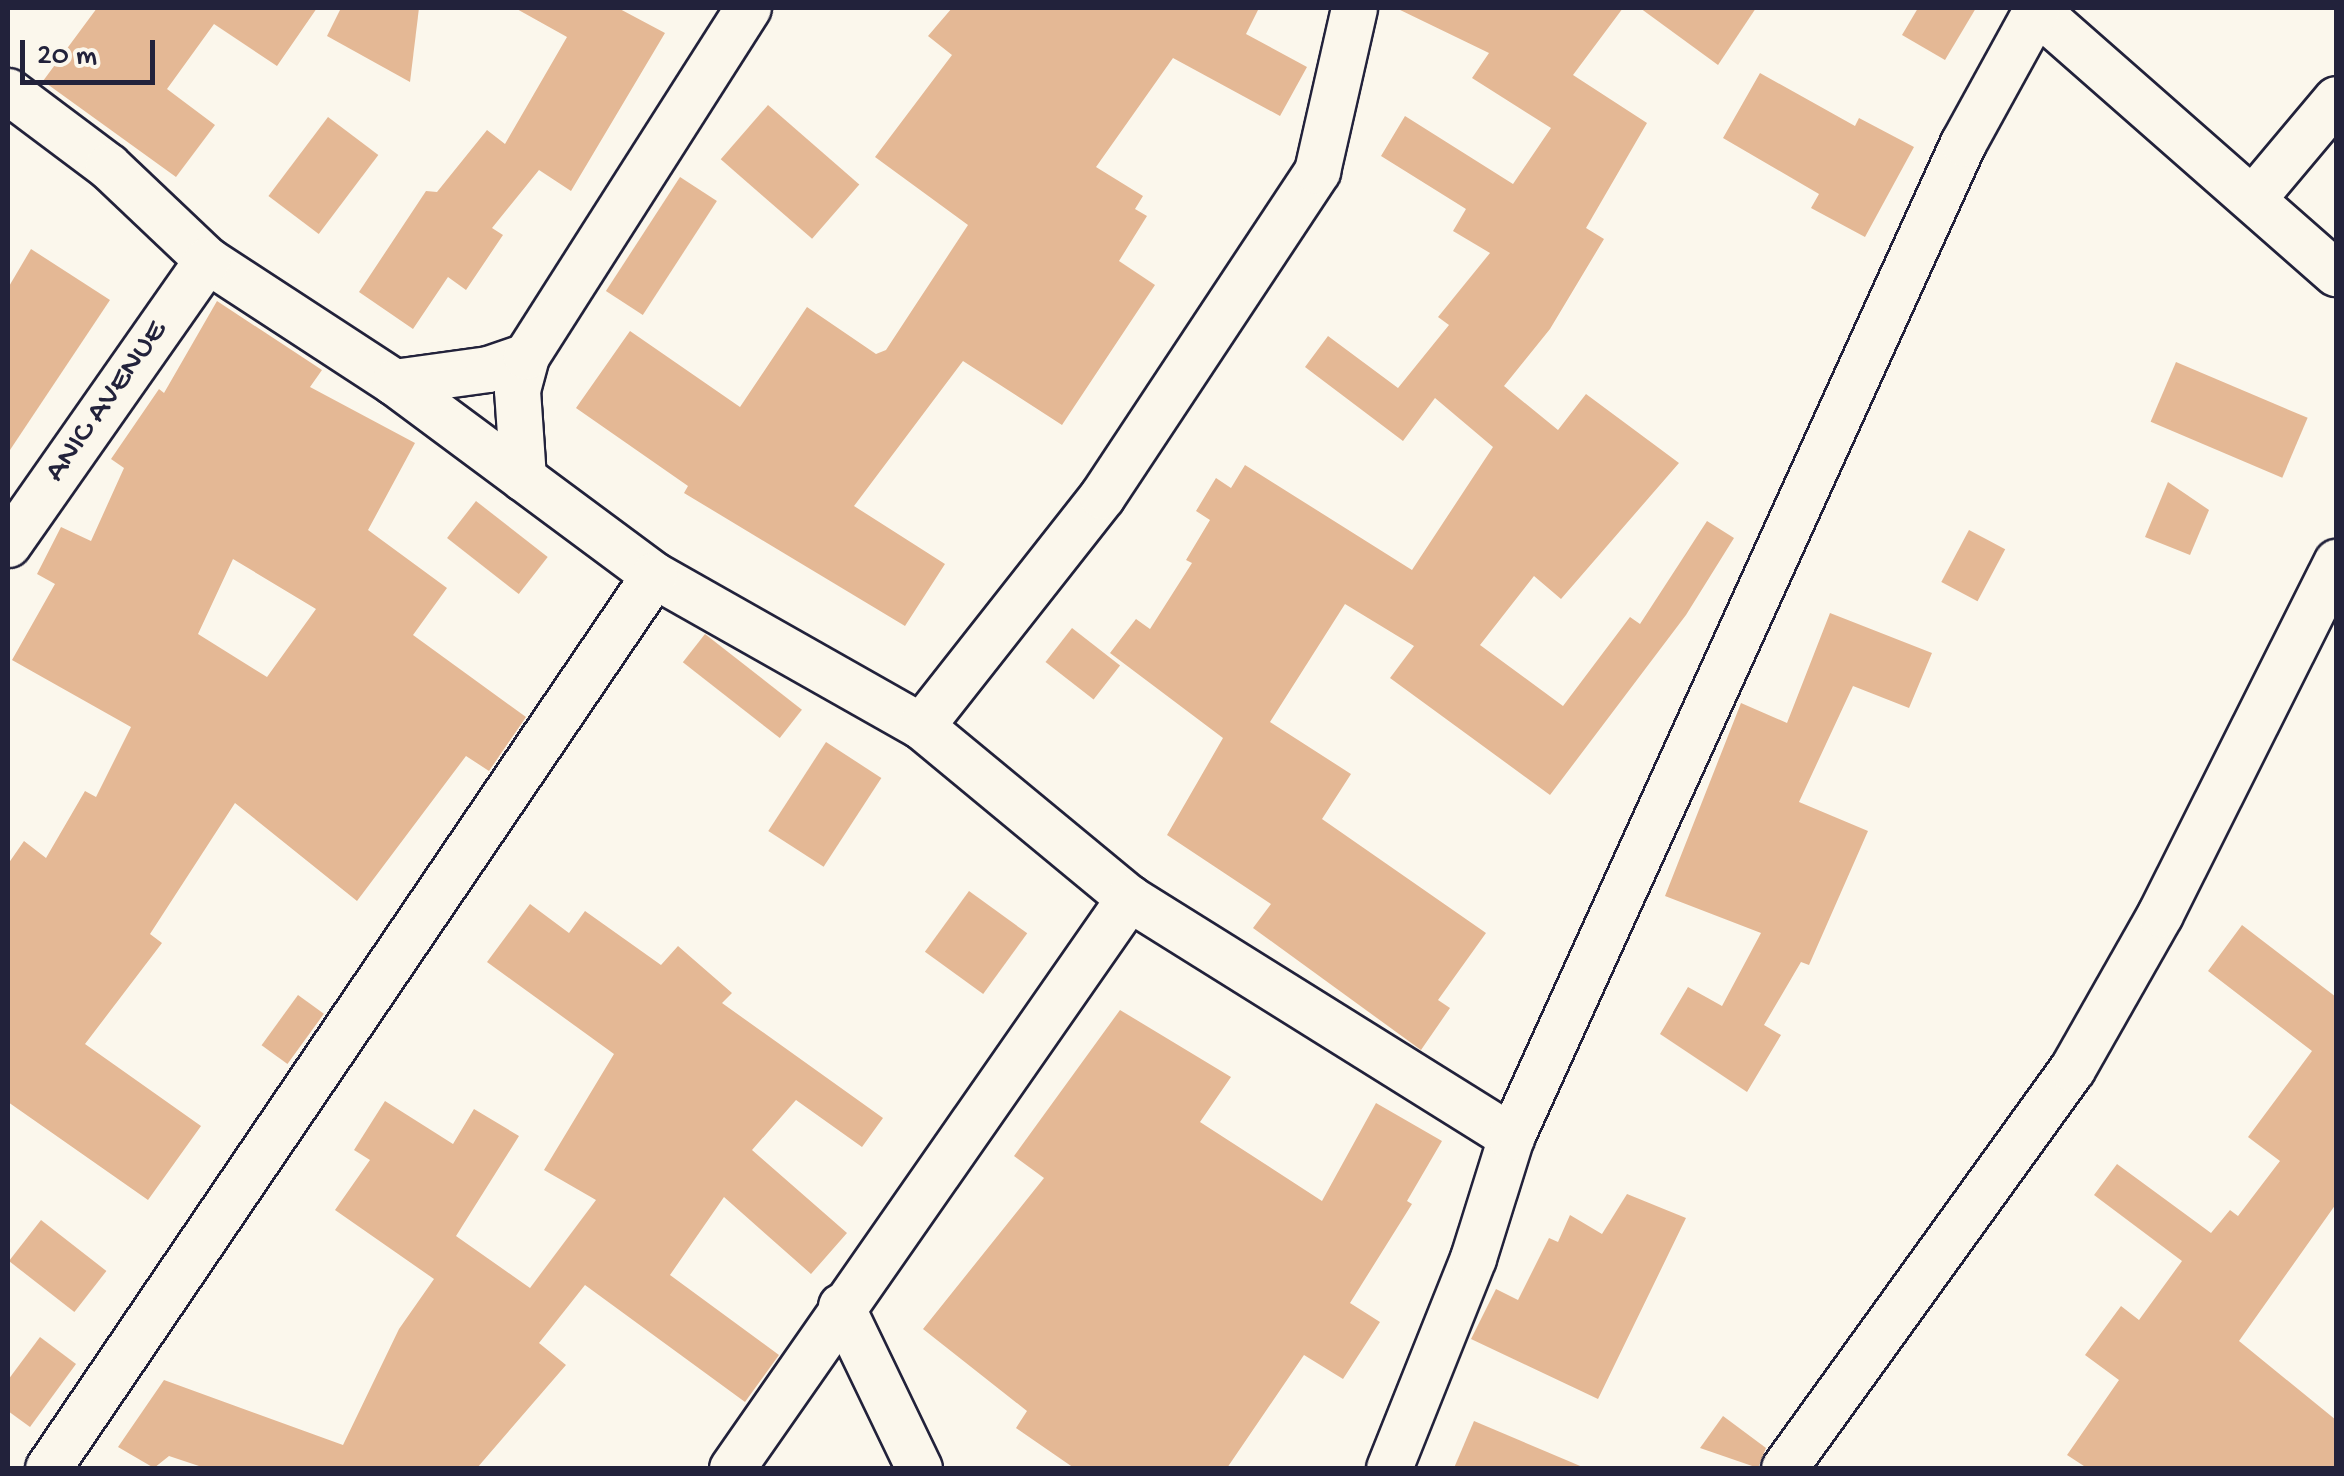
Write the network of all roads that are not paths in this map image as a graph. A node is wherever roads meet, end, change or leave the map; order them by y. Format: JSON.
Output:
{"nodes":[{"id":1,"x":748,"y":8,"type":"edge"},
{"id":2,"x":1354,"y":8,"type":"edge"},
{"id":3,"x":2035,"y":9,"type":"edge"},
{"id":4,"x":8,"y":91,"type":"edge"},
{"id":5,"x":2336,"y":99,"type":"edge"},
{"id":6,"x":2253,"y":198,"type":"junction"},
{"id":7,"x":207,"y":260,"type":"junction"},
{"id":8,"x":2336,"y":274,"type":"edge"},
{"id":9,"x":526,"y":356,"type":"junction"},
{"id":10,"x":394,"y":382,"type":"junction"},
{"id":11,"x":522,"y":478,"type":"junction"},
{"id":12,"x":8,"y":544,"type":"edge"},
{"id":13,"x":2336,"y":562,"type":"edge"},
{"id":14,"x":654,"y":575,"type":"junction"},
{"id":15,"x":921,"y":726,"type":"junction"},
{"id":16,"x":1129,"y":898,"type":"junction"},
{"id":17,"x":1511,"y":1136,"type":"junction"},
{"id":18,"x":841,"y":1306,"type":"junction"},
{"id":19,"x":48,"y":1468,"type":"edge"},
{"id":20,"x":732,"y":1468,"type":"edge"},
{"id":21,"x":919,"y":1468,"type":"edge"},
{"id":22,"x":1389,"y":1468,"type":"edge"},
{"id":23,"x":1784,"y":1468,"type":"edge"}],
"edges":[{"from":1,"to":9,"type":"street"},
{"from":2,"to":15,"type":"street"},
{"from":3,"to":6,"type":"street"},
{"from":3,"to":17,"type":"street"},
{"from":4,"to":7,"type":"street"},
{"from":5,"to":6,"type":"street"},
{"from":6,"to":8,"type":"street"},
{"from":7,"to":10,"type":"street"},
{"from":7,"to":12,"type":"street","name":"ANIC AVENUE"},
{"from":9,"to":10,"type":"street"},
{"from":9,"to":11,"type":"street"},
{"from":10,"to":11,"type":"street"},
{"from":11,"to":14,"type":"street"},
{"from":13,"to":23,"type":"street"},
{"from":14,"to":15,"type":"street"},
{"from":14,"to":19,"type":"street"},
{"from":15,"to":16,"type":"street"},
{"from":16,"to":17,"type":"street"},
{"from":16,"to":18,"type":"street"},
{"from":17,"to":22,"type":"street"},
{"from":18,"to":20,"type":"street"},
{"from":18,"to":21,"type":"street"}]}
